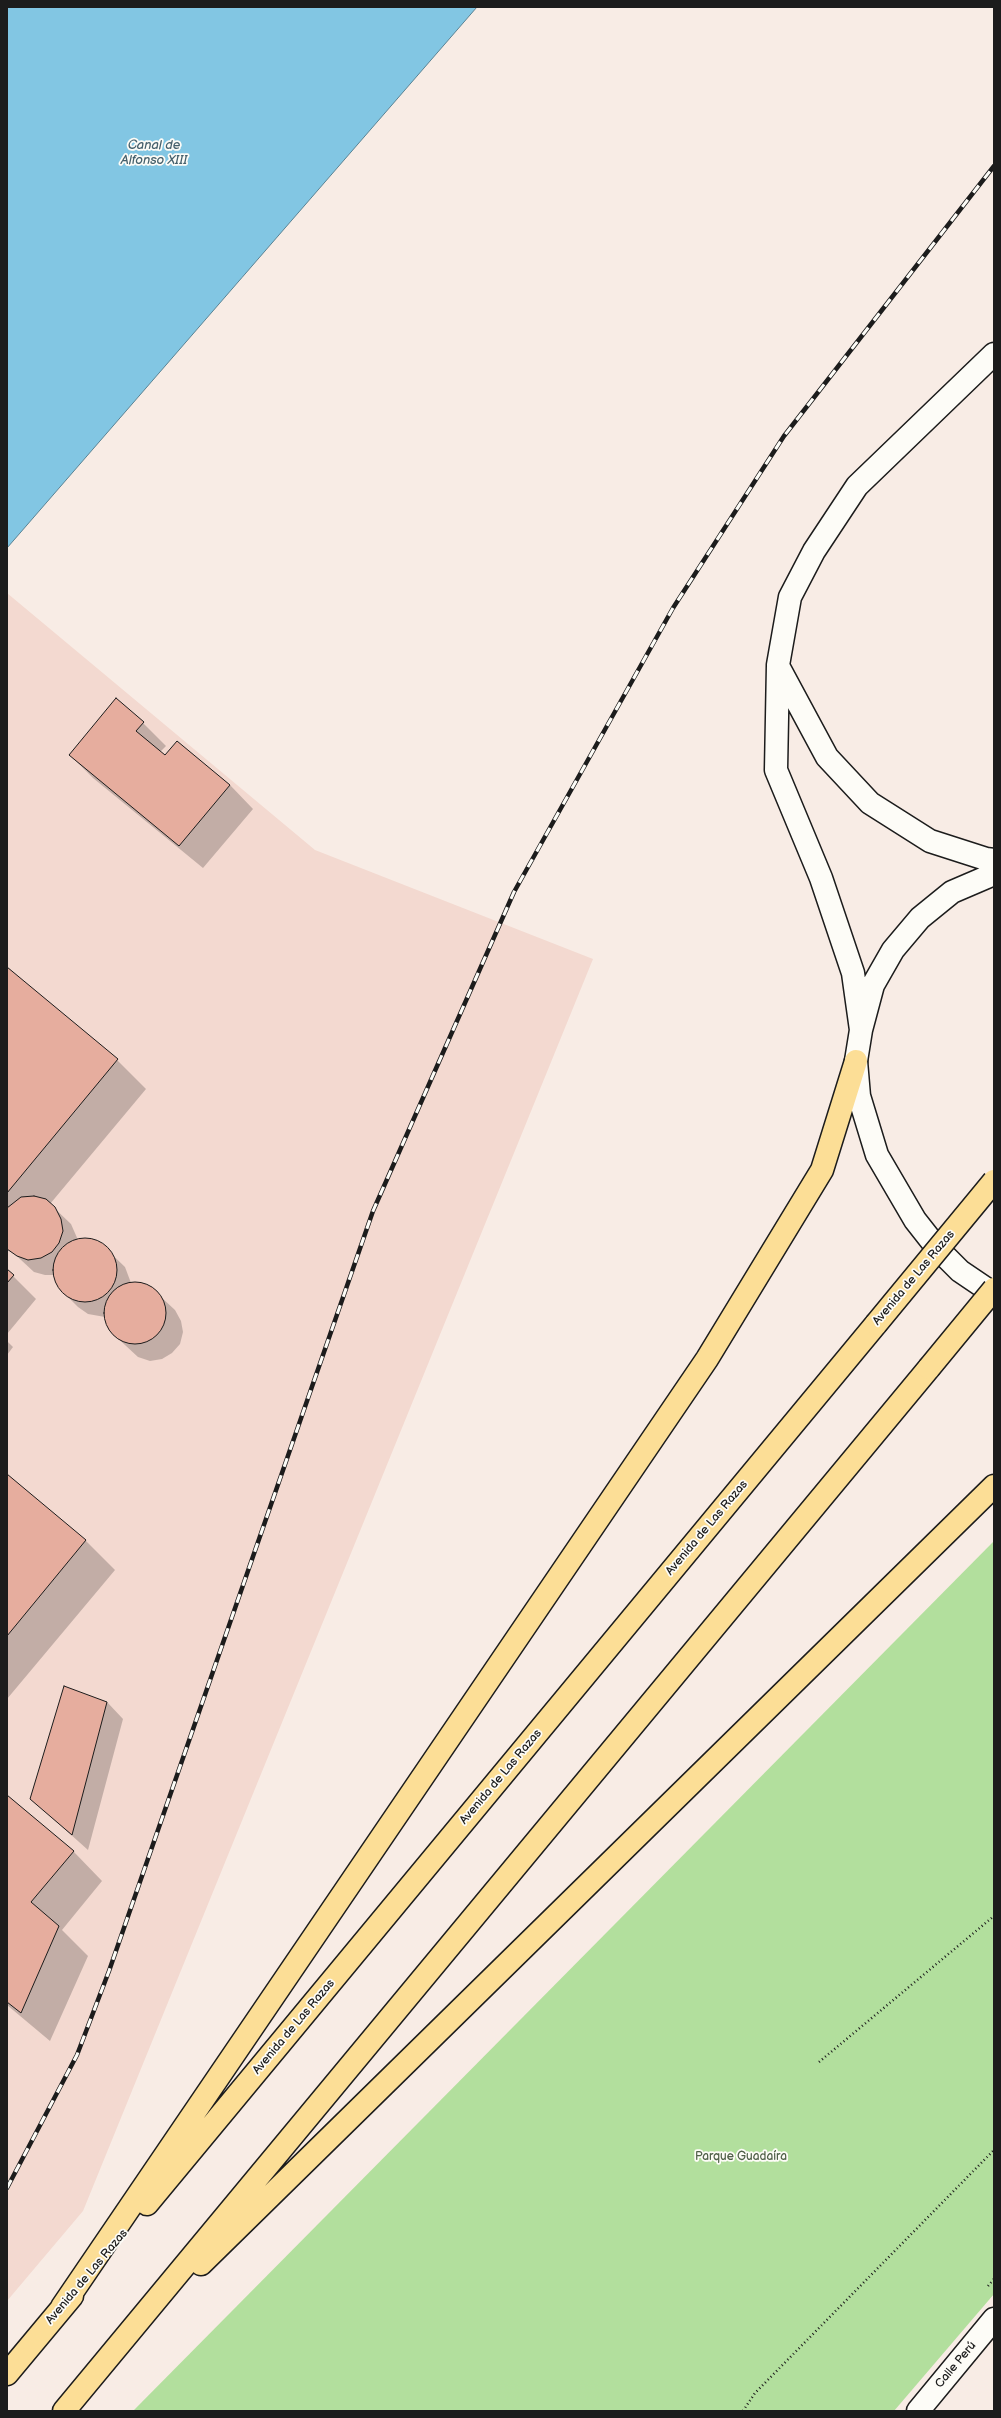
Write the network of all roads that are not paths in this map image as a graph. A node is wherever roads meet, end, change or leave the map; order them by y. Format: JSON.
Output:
{"nodes":[{"id":1,"x":994,"y":354,"type":"edge"},
{"id":2,"x":778,"y":665,"type":"junction"},
{"id":3,"x":994,"y":860,"type":"edge"},
{"id":4,"x":994,"y":874,"type":"edge"},
{"id":5,"x":861,"y":1030,"type":"junction"},
{"id":6,"x":856,"y":1061,"type":"junction"},
{"id":7,"x":994,"y":1181,"type":"edge"},
{"id":8,"x":994,"y":1289,"type":"edge"},
{"id":9,"x":994,"y":1294,"type":"edge"},
{"id":10,"x":994,"y":1486,"type":"edge"},
{"id":11,"x":62,"y":2307,"type":"junction"},
{"id":12,"x":994,"y":2319,"type":"edge"},
{"id":13,"x":114,"y":2349,"type":"junction"},
{"id":14,"x":7,"y":2374,"type":"edge"},
{"id":15,"x":64,"y":2411,"type":"edge"},
{"id":16,"x":918,"y":2411,"type":"edge"}],
"edges":[{"from":1,"to":2,"type":"street"},
{"from":2,"to":3,"type":"street"},
{"from":2,"to":5,"type":"street"},
{"from":4,"to":5,"type":"street"},
{"from":5,"to":6,"type":"street"},
{"from":6,"to":9,"type":"street"},
{"from":6,"to":11,"type":"main road"},
{"from":7,"to":11,"type":"main road","name":"Avenida de Las Razas","bridge":true},
{"from":8,"to":13,"type":"main road","bridge":true},
{"from":10,"to":13,"type":"main road"},
{"from":11,"to":14,"type":"main road","name":"Avenida de Las Razas"},
{"from":12,"to":16,"type":"street","name":"Calle Perú"},
{"from":13,"to":15,"type":"main road"}]}
